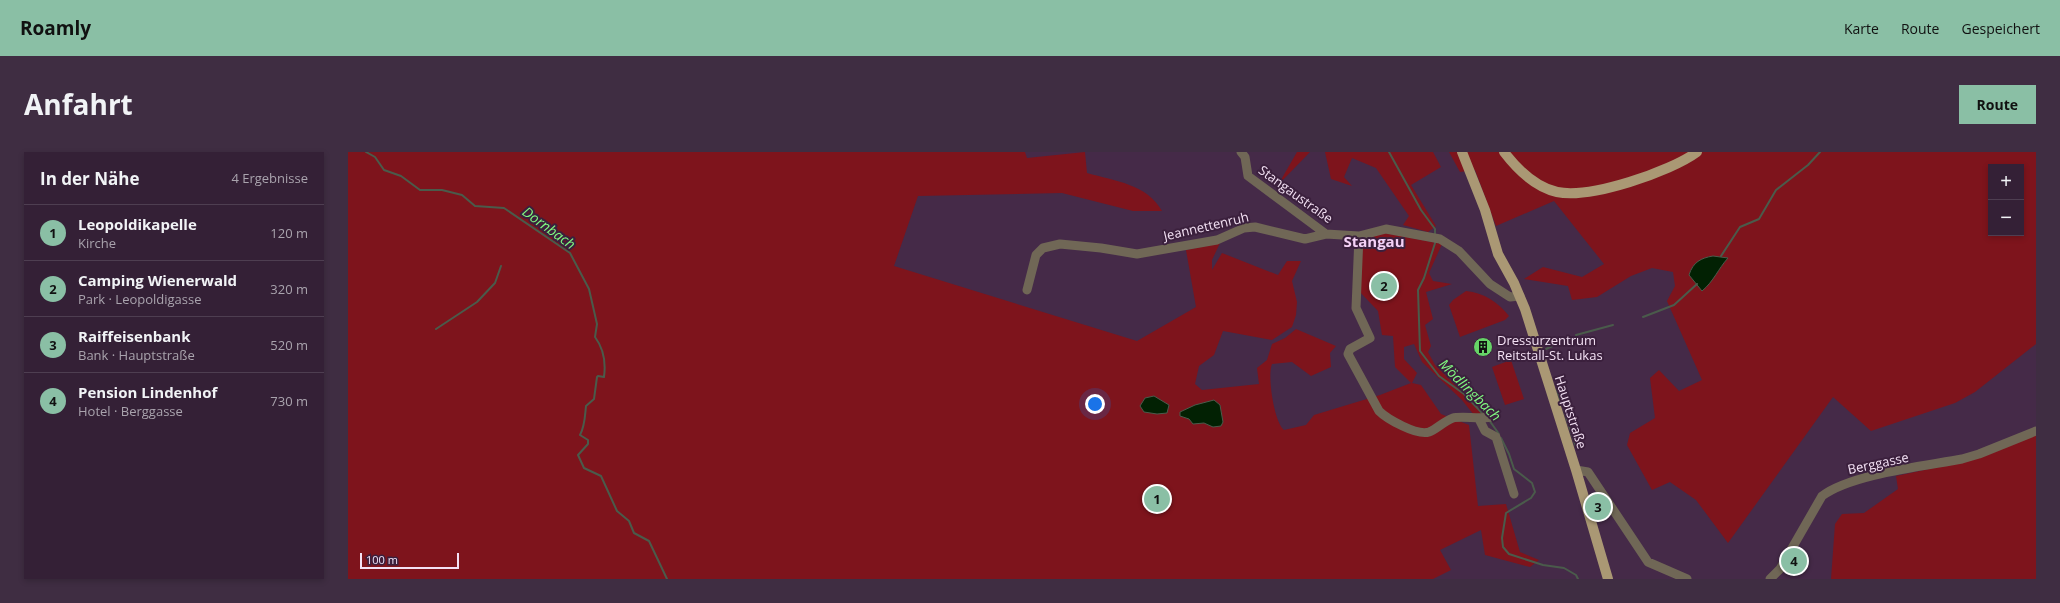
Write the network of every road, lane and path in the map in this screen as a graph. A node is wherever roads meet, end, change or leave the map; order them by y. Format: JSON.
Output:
{"nodes":[{"id":1,"x":1241,"y":152,"type":"edge"},
{"id":2,"x":1462,"y":152,"type":"edge"},
{"id":3,"x":1504,"y":152,"type":"edge"},
{"id":4,"x":1697,"y":152,"type":"edge"},
{"id":5,"x":1326,"y":234,"type":"junction"},
{"id":6,"x":1359,"y":236,"type":"junction"},
{"id":7,"x":1026,"y":290,"type":"dead end"},
{"id":8,"x":1520,"y":296,"type":"junction"},
{"id":9,"x":2036,"y":431,"type":"edge"},
{"id":10,"x":1576,"y":470,"type":"junction"},
{"id":11,"x":1514,"y":494,"type":"dead end"},
{"id":12,"x":1608,"y":579,"type":"edge"},
{"id":13,"x":1687,"y":579,"type":"edge"},
{"id":14,"x":1770,"y":579,"type":"edge"}],
"edges":[{"from":1,"to":5,"type":"street","name":"Stangaustraße"},
{"from":2,"to":8,"type":"main road","name":"Hauptstraße"},
{"from":3,"to":4,"type":"main road"},
{"from":5,"to":6,"type":"street","name":"Stangaustraße"},
{"from":5,"to":7,"type":"street","name":"Jeannettenruh"},
{"from":6,"to":8,"type":"street","name":"Stangaustraße"},
{"from":6,"to":11,"type":"street"},
{"from":8,"to":10,"type":"main road","name":"Hauptstraße"},
{"from":9,"to":14,"type":"street","name":"Berggasse"},
{"from":10,"to":12,"type":"main road","name":"Hauptstraße"},
{"from":10,"to":13,"type":"street"}]}
